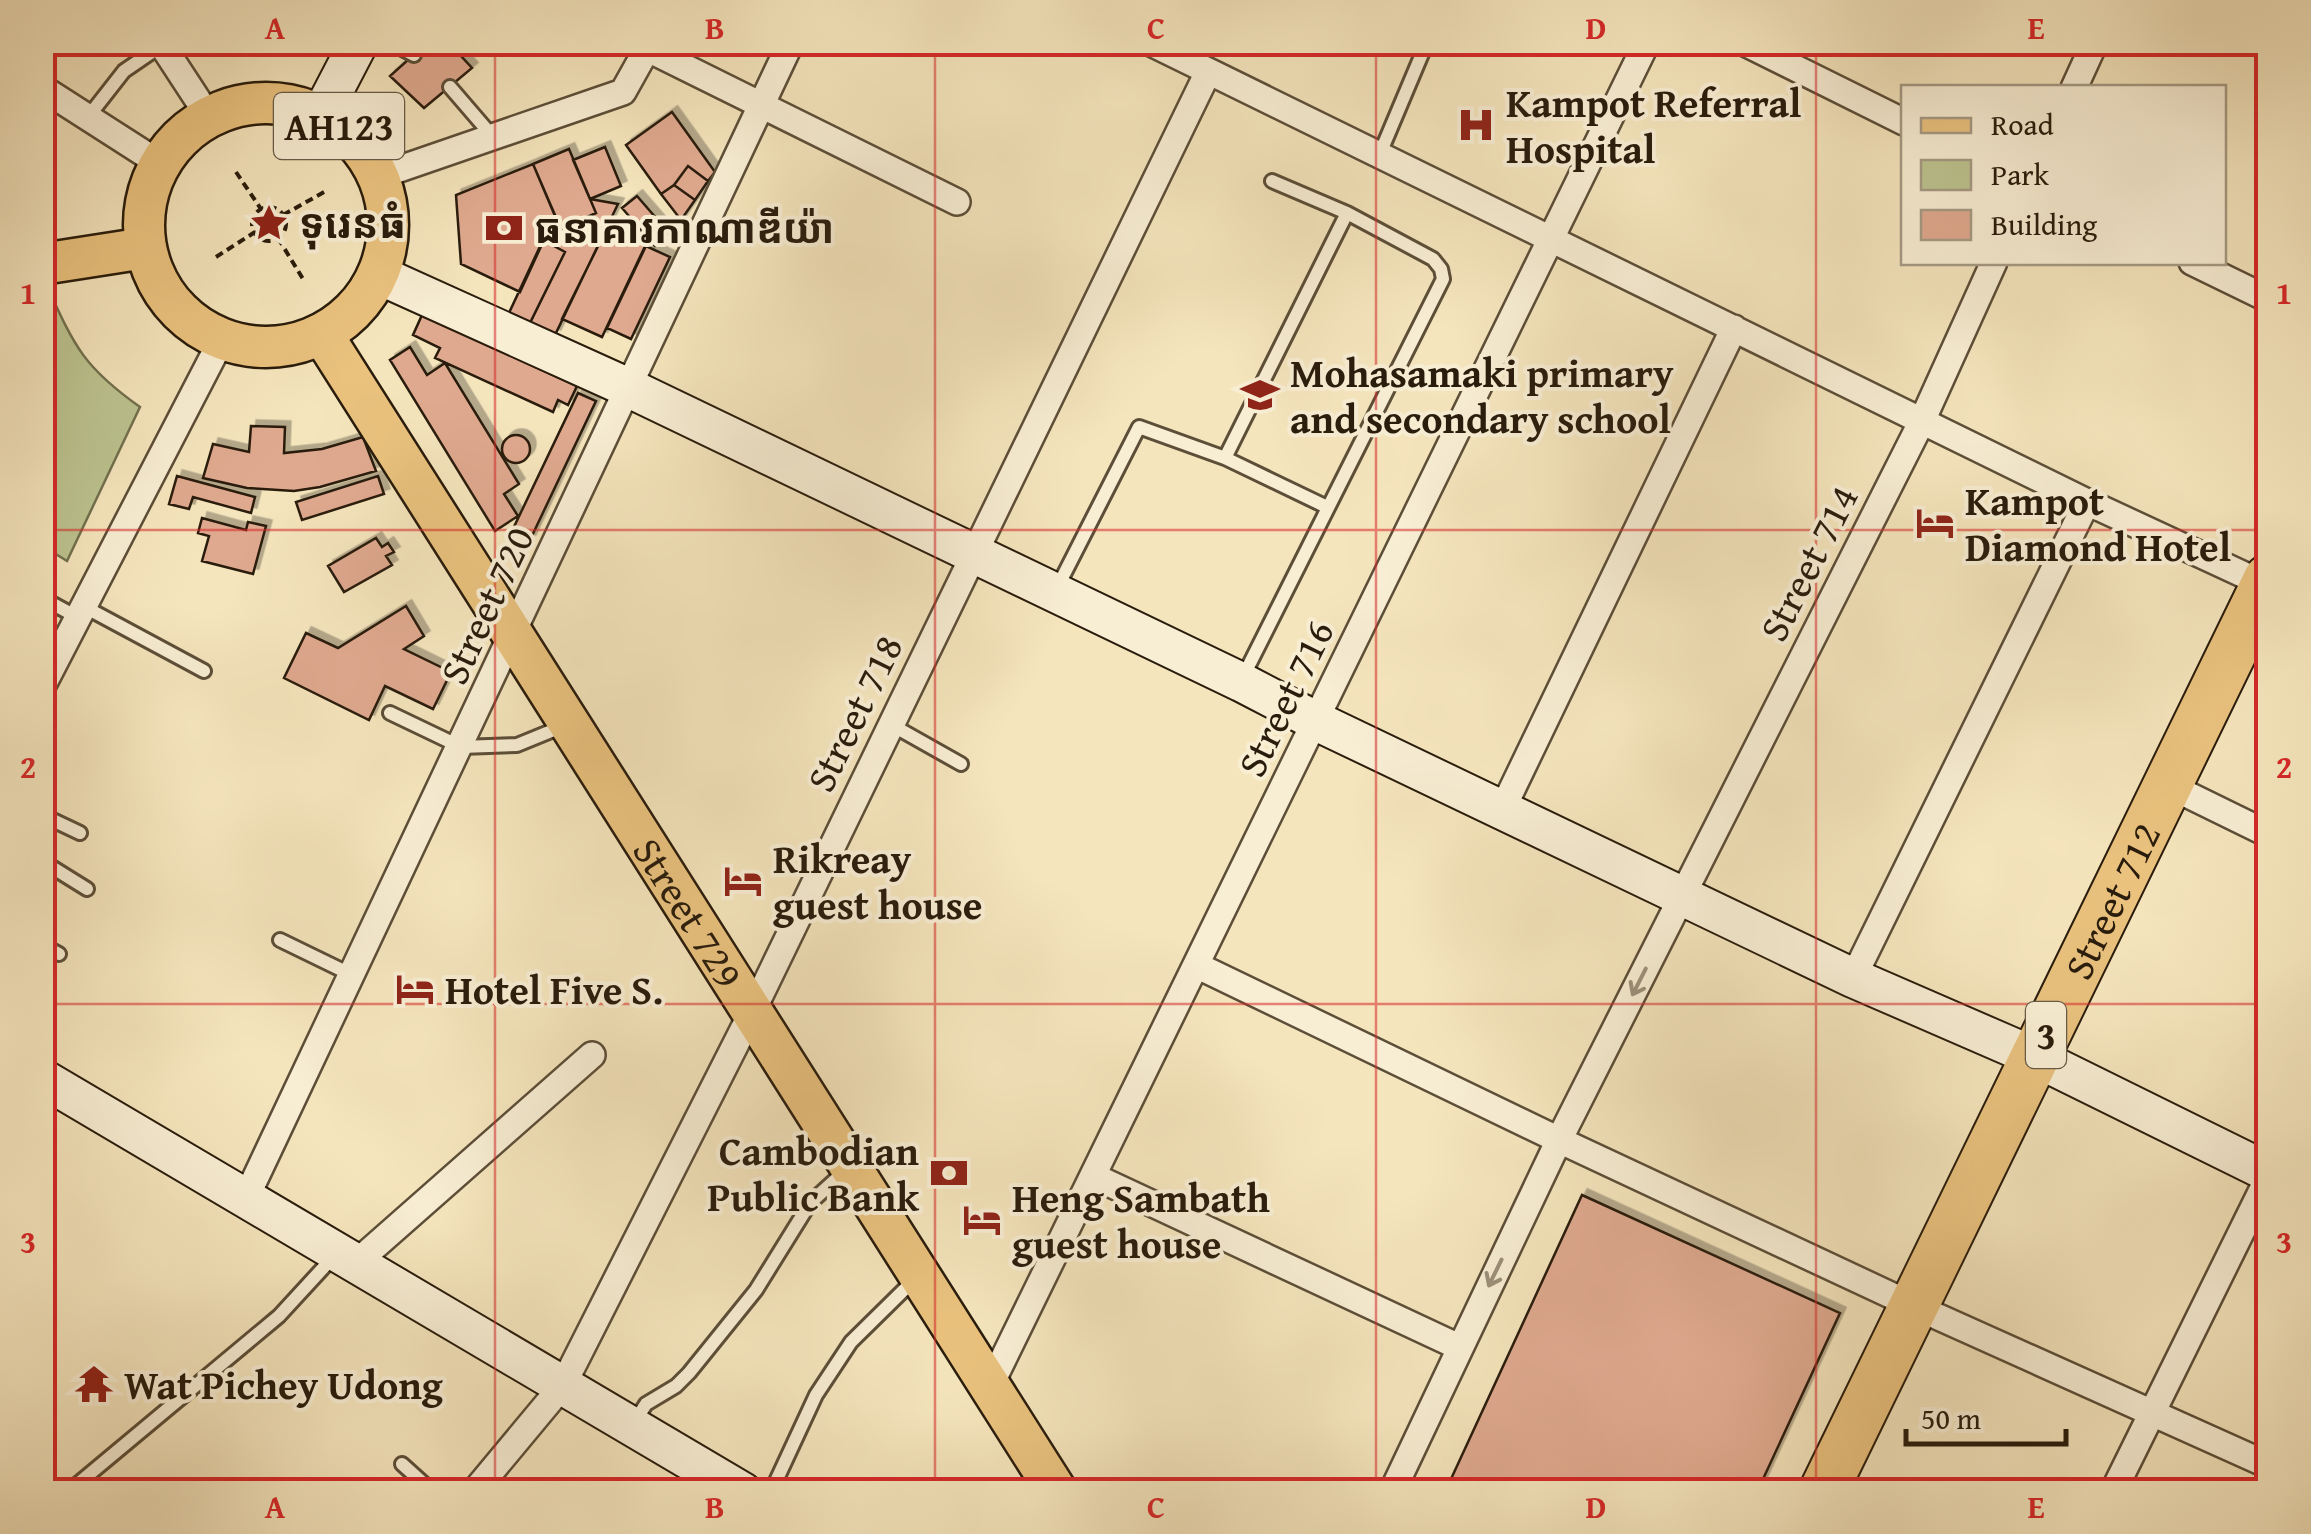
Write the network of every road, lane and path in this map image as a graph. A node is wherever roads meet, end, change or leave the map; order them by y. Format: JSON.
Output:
{"nodes":[{"id":1,"x":359,"y":42,"type":"edge"},
{"id":2,"x":389,"y":42,"type":"edge"},
{"id":3,"x":791,"y":42,"type":"edge"},
{"id":4,"x":1149,"y":42,"type":"edge"},
{"id":5,"x":1427,"y":42,"type":"edge"},
{"id":6,"x":1647,"y":42,"type":"edge"},
{"id":7,"x":1743,"y":42,"type":"edge"},
{"id":8,"x":2095,"y":42,"type":"edge"},
{"id":9,"x":161,"y":44,"type":"edge"},
{"id":10,"x":640,"y":46,"type":"edge"},
{"id":11,"x":414,"y":55,"type":"dead end"},
{"id":12,"x":1208,"y":72,"type":"junction"},
{"id":13,"x":2075,"y":85,"type":"edge"},
{"id":14,"x":450,"y":86,"type":"dead end"},
{"id":15,"x":42,"y":88,"type":"edge"},
{"id":16,"x":760,"y":106,"type":"junction"},
{"id":17,"x":321,"y":115,"type":"junction"},
{"id":18,"x":88,"y":117,"type":"junction"},
{"id":19,"x":208,"y":117,"type":"junction"},
{"id":20,"x":1901,"y":121,"type":"edge"},
{"id":21,"x":493,"y":137,"type":"junction"},
{"id":22,"x":1379,"y":156,"type":"junction"},
{"id":23,"x":159,"y":162,"type":"junction"},
{"id":24,"x":236,"y":172,"type":"dead end"},
{"id":25,"x":379,"y":176,"type":"junction"},
{"id":26,"x":1272,"y":181,"type":"dead end"},
{"id":27,"x":326,"y":190,"type":"dead end"},
{"id":28,"x":957,"y":202,"type":"dead end"},
{"id":29,"x":261,"y":209,"type":"junction"},
{"id":30,"x":1348,"y":213,"type":"junction"},
{"id":31,"x":284,"y":215,"type":"junction"},
{"id":32,"x":256,"y":232,"type":"junction"},
{"id":33,"x":278,"y":238,"type":"junction"},
{"id":34,"x":1549,"y":240,"type":"junction"},
{"id":35,"x":144,"y":248,"type":"junction"},
{"id":36,"x":216,"y":257,"type":"dead end"},
{"id":37,"x":42,"y":264,"type":"edge"},
{"id":38,"x":1993,"y":265,"type":"edge"},
{"id":39,"x":2198,"y":265,"type":"edge"},
{"id":40,"x":379,"y":275,"type":"junction"},
{"id":41,"x":303,"y":279,"type":"dead end"},
{"id":42,"x":2268,"y":299,"type":"edge"},
{"id":43,"x":1734,"y":328,"type":"junction"},
{"id":44,"x":322,"y":334,"type":"junction"},
{"id":45,"x":222,"y":340,"type":"junction"},
{"id":46,"x":629,"y":388,"type":"junction"},
{"id":47,"x":1922,"y":421,"type":"junction"},
{"id":48,"x":1225,"y":458,"type":"junction"},
{"id":49,"x":2087,"y":502,"type":"junction"},
{"id":50,"x":1327,"y":507,"type":"junction"},
{"id":51,"x":973,"y":552,"type":"junction"},
{"id":52,"x":2268,"y":583,"type":"edge"},
{"id":53,"x":1055,"y":592,"type":"junction"},
{"id":54,"x":42,"y":598,"type":"edge"},
{"id":55,"x":79,"y":612,"type":"junction"},
{"id":56,"x":513,"y":637,"type":"junction"},
{"id":57,"x":204,"y":671,"type":"dead end"},
{"id":58,"x":1241,"y":682,"type":"junction"},
{"id":59,"x":42,"y":686,"type":"edge"},
{"id":60,"x":390,"y":713,"type":"dead end"},
{"id":61,"x":1316,"y":721,"type":"junction"},
{"id":62,"x":569,"y":724,"type":"junction"},
{"id":63,"x":890,"y":724,"type":"junction"},
{"id":64,"x":460,"y":746,"type":"junction"},
{"id":65,"x":961,"y":764,"type":"dead end"},
{"id":66,"x":2168,"y":785,"type":"junction"},
{"id":67,"x":1502,"y":810,"type":"junction"},
{"id":68,"x":42,"y":814,"type":"edge"},
{"id":69,"x":80,"y":833,"type":"dead end"},
{"id":70,"x":2268,"y":834,"type":"edge"},
{"id":71,"x":42,"y":861,"type":"edge"},
{"id":72,"x":87,"y":889,"type":"dead end"},
{"id":73,"x":1683,"y":895,"type":"junction"},
{"id":74,"x":280,"y":940,"type":"dead end"},
{"id":75,"x":42,"y":944,"type":"edge"},
{"id":76,"x":58,"y":954,"type":"dead end"},
{"id":77,"x":1196,"y":964,"type":"junction"},
{"id":78,"x":352,"y":975,"type":"junction"},
{"id":79,"x":1854,"y":978,"type":"junction"},
{"id":80,"x":752,"y":1012,"type":"junction"},
{"id":81,"x":592,"y":1056,"type":"dead end"},
{"id":82,"x":2035,"y":1056,"type":"junction"},
{"id":83,"x":42,"y":1078,"type":"edge"},
{"id":84,"x":1559,"y":1140,"type":"junction"},
{"id":85,"x":850,"y":1166,"type":"junction"},
{"id":86,"x":2268,"y":1175,"type":"edge"},
{"id":87,"x":1094,"y":1176,"type":"junction"},
{"id":88,"x":246,"y":1198,"type":"junction"},
{"id":89,"x":347,"y":1258,"type":"junction"},
{"id":90,"x":919,"y":1274,"type":"junction"},
{"id":91,"x":1914,"y":1306,"type":"junction"},
{"id":92,"x":1459,"y":1348,"type":"junction"},
{"id":93,"x":563,"y":1385,"type":"junction"},
{"id":94,"x":990,"y":1386,"type":"junction"},
{"id":95,"x":2154,"y":1411,"type":"junction"},
{"id":96,"x":632,"y":1426,"type":"junction"},
{"id":97,"x":402,"y":1464,"type":"dead end"},
{"id":98,"x":2268,"y":1465,"type":"edge"},
{"id":99,"x":68,"y":1492,"type":"edge"},
{"id":100,"x":433,"y":1492,"type":"edge"},
{"id":101,"x":474,"y":1492,"type":"edge"},
{"id":102,"x":744,"y":1492,"type":"edge"},
{"id":103,"x":771,"y":1492,"type":"edge"},
{"id":104,"x":1057,"y":1492,"type":"edge"},
{"id":105,"x":1392,"y":1492,"type":"edge"},
{"id":106,"x":1824,"y":1492,"type":"edge"},
{"id":107,"x":2113,"y":1492,"type":"edge"}],
"edges":[{"from":1,"to":17,"type":"street"},
{"from":2,"to":11,"type":"lane"},
{"from":3,"to":16,"type":"street","name":"Street 720"},
{"from":4,"to":12,"type":"street"},
{"from":5,"to":22,"type":"lane"},
{"from":6,"to":34,"type":"street","name":"Street 716"},
{"from":7,"to":20,"type":"street"},
{"from":8,"to":13,"type":"street"},
{"from":9,"to":18,"type":"lane"},
{"from":9,"to":19,"type":"street"},
{"from":10,"to":16,"type":"street"},
{"from":10,"to":21,"type":"street"},
{"from":12,"to":22,"type":"street"},
{"from":12,"to":51,"type":"street","name":"Street 718"},
{"from":14,"to":21,"type":"lane"},
{"from":15,"to":18,"type":"street"},
{"from":16,"to":28,"type":"street"},
{"from":16,"to":46,"type":"street","name":"Street 720"},
{"from":17,"to":19,"type":"main road","number":"AH123"},
{"from":17,"to":25,"type":"main road","number":"AH123"},
{"from":18,"to":23,"type":"street"},
{"from":19,"to":23,"type":"main road","number":"AH123"},
{"from":21,"to":25,"type":"street"},
{"from":22,"to":34,"type":"street"},
{"from":23,"to":35,"type":"main road","number":"AH123"},
{"from":24,"to":29,"type":"path"},
{"from":25,"to":40,"type":"main road","number":"AH123"},
{"from":26,"to":30,"type":"lane"},
{"from":27,"to":31,"type":"path"},
{"from":29,"to":31,"type":"path"},
{"from":29,"to":32,"type":"path"},
{"from":30,"to":48,"type":"lane"},
{"from":30,"to":50,"type":"lane"},
{"from":31,"to":33,"type":"path"},
{"from":32,"to":33,"type":"path"},
{"from":32,"to":36,"type":"path"},
{"from":33,"to":41,"type":"path"},
{"from":34,"to":43,"type":"street"},
{"from":34,"to":61,"type":"street","name":"Street 716"},
{"from":35,"to":37,"type":"main road"},
{"from":35,"to":45,"type":"main road","number":"AH123"},
{"from":38,"to":47,"type":"street","name":"Street 714"},
{"from":39,"to":42,"type":"street"},
{"from":40,"to":44,"type":"main road","number":"AH123"},
{"from":40,"to":46,"type":"street"},
{"from":43,"to":47,"type":"street"},
{"from":43,"to":67,"type":"street"},
{"from":44,"to":45,"type":"main road","number":"AH123"},
{"from":44,"to":56,"type":"main road","name":"Street 729"},
{"from":45,"to":55,"type":"street"},
{"from":46,"to":51,"type":"street"},
{"from":46,"to":56,"type":"street","name":"Street 720"},
{"from":47,"to":49,"type":"street"},
{"from":47,"to":73,"type":"street","name":"Street 714"},
{"from":48,"to":50,"type":"lane"},
{"from":48,"to":53,"type":"lane"},
{"from":49,"to":52,"type":"street"},
{"from":49,"to":79,"type":"street"},
{"from":50,"to":58,"type":"lane"},
{"from":51,"to":53,"type":"street"},
{"from":51,"to":63,"type":"street","name":"Street 718"},
{"from":52,"to":66,"type":"highway","name":"Street 712","number":"3"},
{"from":53,"to":58,"type":"street"},
{"from":54,"to":55,"type":"lane"},
{"from":55,"to":57,"type":"lane"},
{"from":55,"to":59,"type":"street"},
{"from":56,"to":62,"type":"main road","name":"Street 729"},
{"from":56,"to":64,"type":"street","name":"Street 720"},
{"from":58,"to":61,"type":"street"},
{"from":60,"to":64,"type":"lane"},
{"from":61,"to":67,"type":"street"},
{"from":61,"to":77,"type":"street","name":"Street 716"},
{"from":62,"to":64,"type":"lane"},
{"from":62,"to":80,"type":"main road","name":"Street 729"},
{"from":63,"to":65,"type":"lane"},
{"from":63,"to":80,"type":"street","name":"Street 718"},
{"from":64,"to":78,"type":"street","name":"Street 720"},
{"from":66,"to":70,"type":"street"},
{"from":66,"to":82,"type":"highway","name":"Street 712","number":"3"},
{"from":67,"to":73,"type":"street"},
{"from":68,"to":69,"type":"lane"},
{"from":71,"to":72,"type":"lane"},
{"from":73,"to":79,"type":"street"},
{"from":73,"to":84,"type":"street","name":"Street 714","one_way":true},
{"from":74,"to":78,"type":"lane"},
{"from":75,"to":76,"type":"lane"},
{"from":77,"to":84,"type":"street"},
{"from":77,"to":87,"type":"street","name":"Street 716"},
{"from":78,"to":88,"type":"street","name":"Street 720"},
{"from":79,"to":82,"type":"street"},
{"from":80,"to":85,"type":"main road","name":"Street 729"},
{"from":80,"to":93,"type":"street","name":"Street 718"},
{"from":81,"to":89,"type":"street"},
{"from":82,"to":86,"type":"street"},
{"from":82,"to":91,"type":"highway","name":"Street 712","number":"3"},
{"from":83,"to":88,"type":"street"},
{"from":84,"to":91,"type":"street"},
{"from":84,"to":92,"type":"street","name":"Street 714","one_way":true},
{"from":85,"to":90,"type":"main road","name":"Street 729"},
{"from":85,"to":96,"type":"lane"},
{"from":86,"to":95,"type":"street"},
{"from":87,"to":92,"type":"street"},
{"from":87,"to":94,"type":"street","name":"Street 716"},
{"from":88,"to":89,"type":"street"},
{"from":89,"to":93,"type":"street"},
{"from":89,"to":99,"type":"lane"},
{"from":90,"to":94,"type":"main road","name":"Street 729"},
{"from":90,"to":103,"type":"lane"},
{"from":91,"to":95,"type":"street"},
{"from":91,"to":106,"type":"highway","name":"Street 712","number":"3"},
{"from":92,"to":105,"type":"street","name":"Street 714"},
{"from":93,"to":96,"type":"street"},
{"from":93,"to":101,"type":"street","name":"Street 718"},
{"from":94,"to":104,"type":"main road","name":"Street 729"},
{"from":95,"to":98,"type":"street"},
{"from":95,"to":107,"type":"street"},
{"from":96,"to":102,"type":"street"},
{"from":97,"to":100,"type":"lane"}]}
